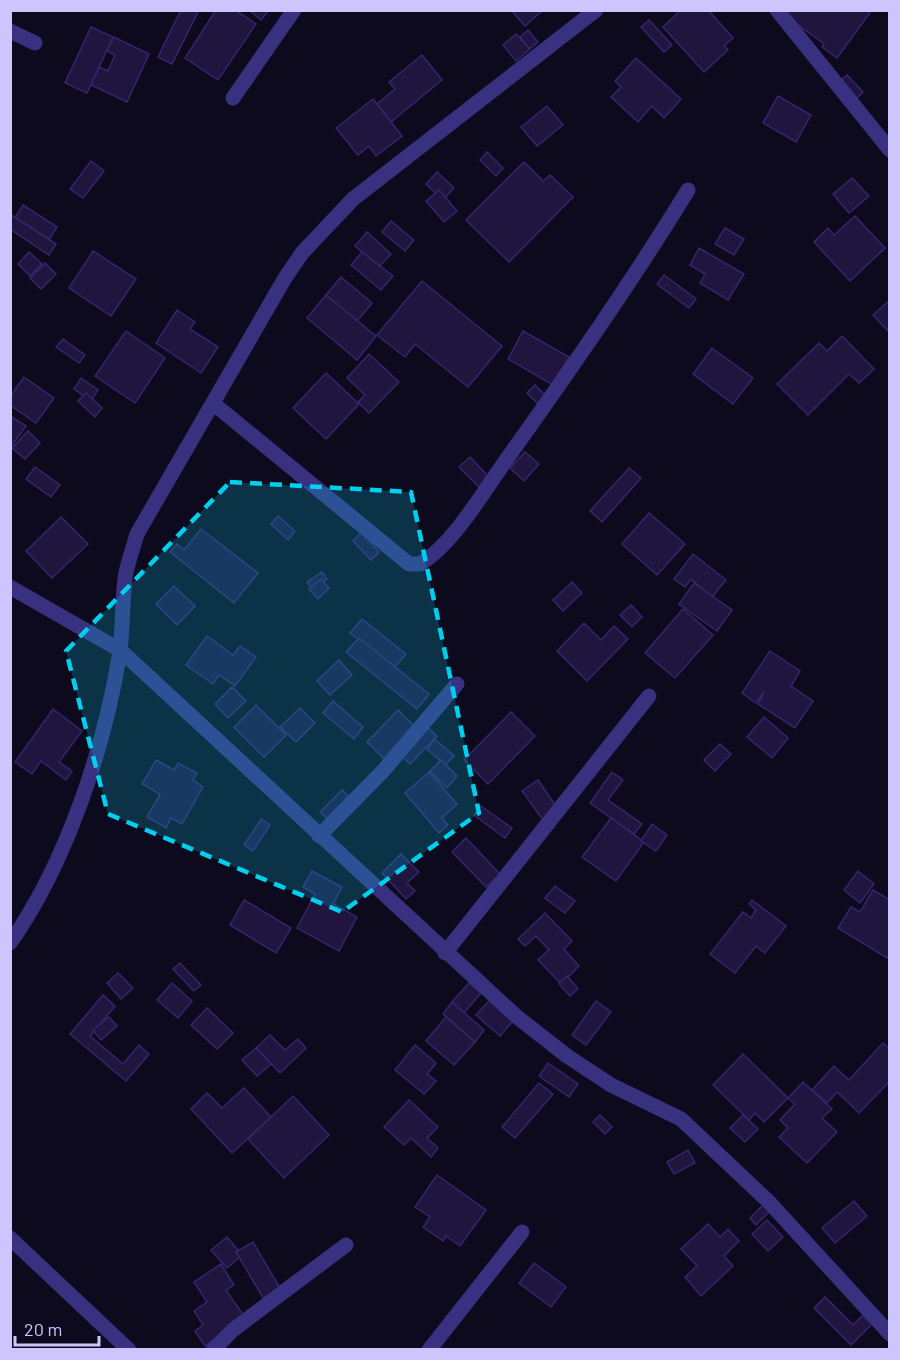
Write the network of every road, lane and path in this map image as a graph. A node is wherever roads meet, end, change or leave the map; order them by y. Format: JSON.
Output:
{"nodes":[{"id":1,"x":294,"y":10,"type":"edge"},
{"id":2,"x":596,"y":10,"type":"edge"},
{"id":3,"x":777,"y":10,"type":"edge"},
{"id":4,"x":10,"y":31,"type":"edge"},
{"id":5,"x":35,"y":43,"type":"dead end"},
{"id":6,"x":233,"y":98,"type":"dead end"},
{"id":7,"x":887,"y":140,"type":"edge"},
{"id":8,"x":688,"y":190,"type":"dead end"},
{"id":9,"x":214,"y":404,"type":"junction"},
{"id":10,"x":10,"y":587,"type":"edge"},
{"id":11,"x":120,"y":650,"type":"junction"},
{"id":12,"x":457,"y":684,"type":"dead end"},
{"id":13,"x":648,"y":696,"type":"dead end"},
{"id":14,"x":319,"y":836,"type":"junction"},
{"id":15,"x":10,"y":944,"type":"edge"},
{"id":16,"x":445,"y":953,"type":"junction"},
{"id":17,"x":522,"y":1232,"type":"dead end"},
{"id":18,"x":10,"y":1238,"type":"edge"},
{"id":19,"x":346,"y":1245,"type":"dead end"},
{"id":20,"x":890,"y":1334,"type":"edge"},
{"id":21,"x":113,"y":1337,"type":"junction"},
{"id":22,"x":103,"y":1350,"type":"edge"},
{"id":23,"x":129,"y":1350,"type":"edge"},
{"id":24,"x":213,"y":1350,"type":"edge"},
{"id":25,"x":429,"y":1350,"type":"edge"}],
"edges":[{"from":1,"to":6,"type":"street"},
{"from":2,"to":9,"type":"street"},
{"from":3,"to":7,"type":"street"},
{"from":4,"to":5,"type":"street"},
{"from":8,"to":9,"type":"street"},
{"from":9,"to":11,"type":"street"},
{"from":10,"to":11,"type":"street"},
{"from":11,"to":14,"type":"street"},
{"from":11,"to":15,"type":"street"},
{"from":12,"to":14,"type":"street"},
{"from":13,"to":16,"type":"street"},
{"from":14,"to":16,"type":"street"},
{"from":16,"to":20,"type":"street"},
{"from":17,"to":25,"type":"street"},
{"from":18,"to":21,"type":"street"},
{"from":19,"to":24,"type":"street"},
{"from":21,"to":22,"type":"street"},
{"from":21,"to":23,"type":"street"}]}
